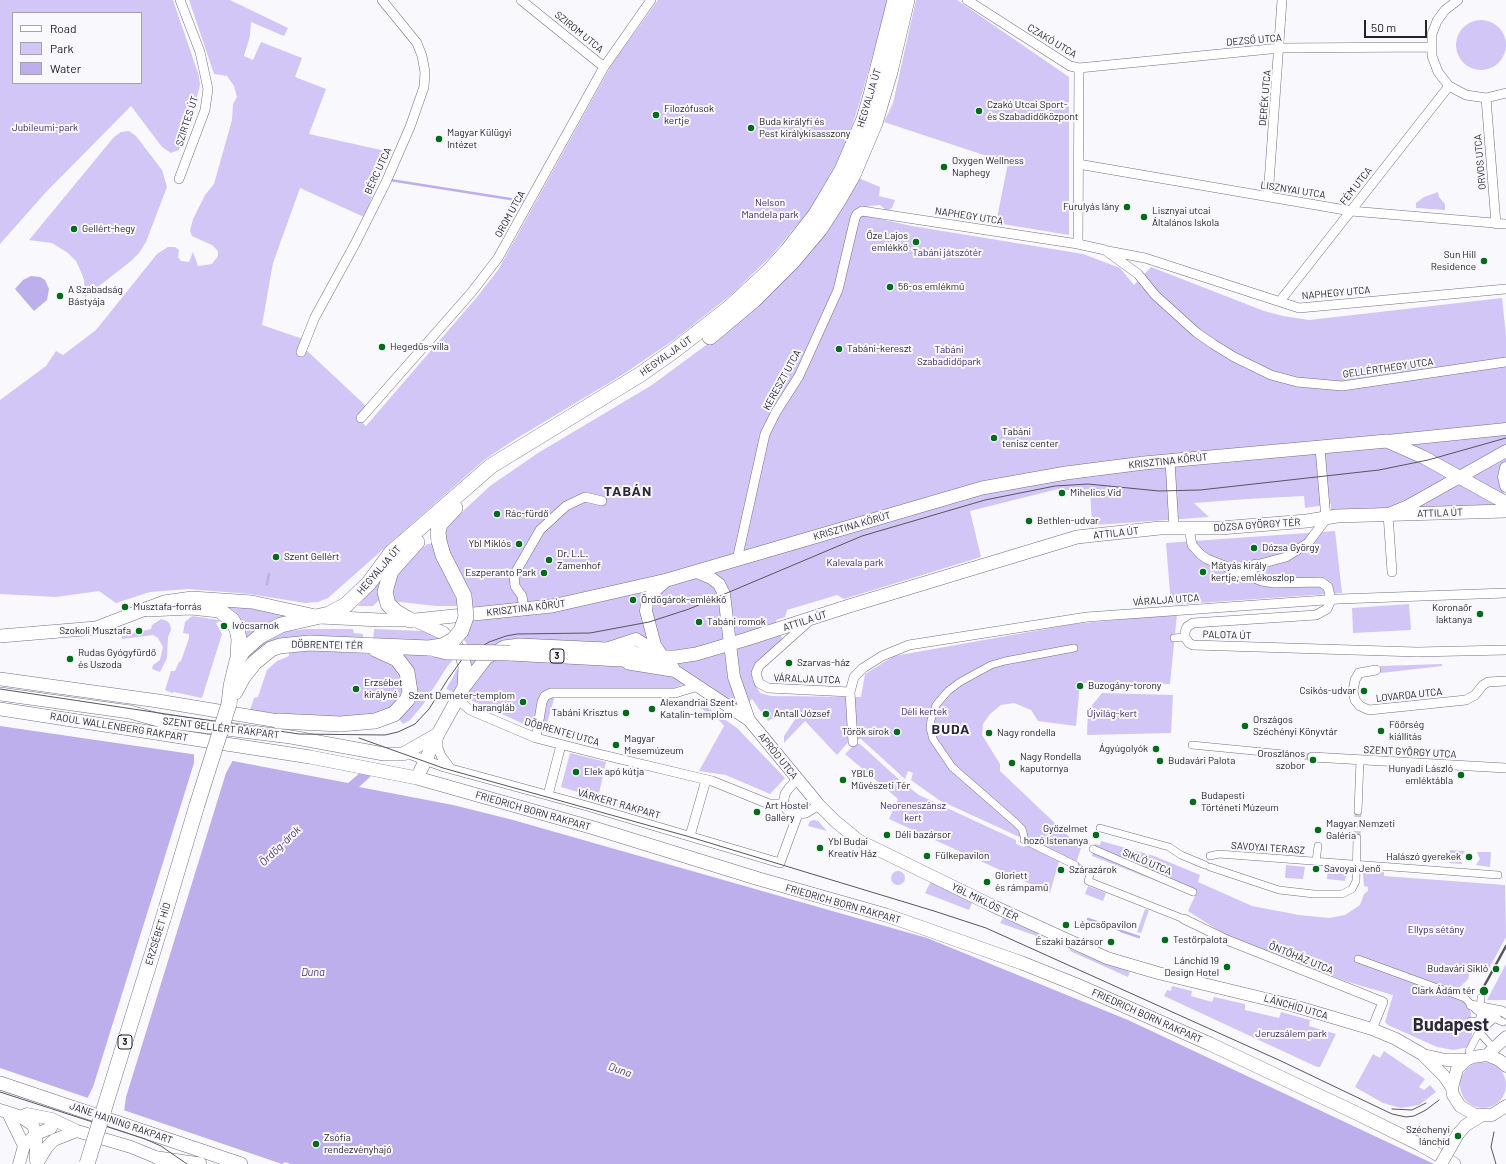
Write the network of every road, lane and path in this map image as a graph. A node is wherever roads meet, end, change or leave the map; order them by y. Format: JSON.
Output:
{"nodes":[{"id":1,"x":180,"y":0,"type":"edge"},
{"id":2,"x":382,"y":0,"type":"edge"},
{"id":3,"x":521,"y":0,"type":"edge"},
{"id":4,"x":651,"y":0,"type":"edge"},
{"id":5,"x":895,"y":0,"type":"edge"},
{"id":6,"x":907,"y":0,"type":"edge"},
{"id":7,"x":967,"y":0,"type":"edge"},
{"id":8,"x":1282,"y":0,"type":"edge"},
{"id":9,"x":1458,"y":0,"type":"edge"},
{"id":10,"x":1431,"y":47,"type":"junction"},
{"id":11,"x":1280,"y":48,"type":"junction"},
{"id":12,"x":604,"y":67,"type":"junction"},
{"id":13,"x":1079,"y":68,"type":"junction"},
{"id":14,"x":1449,"y":86,"type":"junction"},
{"id":15,"x":1506,"y":92,"type":"edge"},
{"id":16,"x":1486,"y":98,"type":"junction"},
{"id":17,"x":1078,"y":164,"type":"junction"},
{"id":18,"x":178,"y":179,"type":"dead end"},
{"id":19,"x":1268,"y":197,"type":"junction"},
{"id":20,"x":1351,"y":211,"type":"junction"},
{"id":21,"x":857,"y":214,"type":"joint"},
{"id":22,"x":1496,"y":224,"type":"junction"},
{"id":23,"x":1506,"y":224,"type":"edge"},
{"id":24,"x":1078,"y":244,"type":"junction"},
{"id":25,"x":1105,"y":250,"type":"junction"},
{"id":26,"x":1506,"y":289,"type":"edge"},
{"id":27,"x":1280,"y":301,"type":"junction"},
{"id":28,"x":301,"y":352,"type":"dead end"},
{"id":29,"x":1506,"y":362,"type":"edge"},
{"id":30,"x":361,"y":418,"type":"dead end"},
{"id":31,"x":1506,"y":429,"type":"edge"},
{"id":32,"x":1386,"y":441,"type":"junction"},
{"id":33,"x":1320,"y":448,"type":"junction"},
{"id":34,"x":1506,"y":451,"type":"edge"},
{"id":35,"x":1170,"y":461,"type":"junction"},
{"id":36,"x":1506,"y":468,"type":"edge"},
{"id":37,"x":1458,"y":477,"type":"junction"},
{"id":38,"x":1506,"y":486,"type":"edge"},
{"id":39,"x":602,"y":501,"type":"dead end"},
{"id":40,"x":1506,"y":503,"type":"edge"},
{"id":41,"x":1506,"y":511,"type":"edge"},
{"id":42,"x":1388,"y":514,"type":"junction"},
{"id":43,"x":444,"y":519,"type":"junction"},
{"id":44,"x":1326,"y":519,"type":"junction"},
{"id":45,"x":1174,"y":528,"type":"junction"},
{"id":46,"x":1189,"y":528,"type":"junction"},
{"id":47,"x":737,"y":560,"type":"junction"},
{"id":48,"x":1260,"y":564,"type":"junction"},
{"id":49,"x":1230,"y":569,"type":"junction"},
{"id":50,"x":697,"y":572,"type":"junction"},
{"id":51,"x":1392,"y":572,"type":"dead end"},
{"id":52,"x":1249,"y":576,"type":"junction"},
{"id":53,"x":667,"y":580,"type":"junction"},
{"id":54,"x":1506,"y":593,"type":"edge"},
{"id":55,"x":1331,"y":600,"type":"junction"},
{"id":56,"x":148,"y":608,"type":"junction"},
{"id":57,"x":524,"y":610,"type":"junction"},
{"id":58,"x":320,"y":617,"type":"junction"},
{"id":59,"x":813,"y":618,"type":"junction"},
{"id":60,"x":412,"y":620,"type":"junction"},
{"id":61,"x":0,"y":636,"type":"edge"},
{"id":62,"x":1184,"y":637,"type":"junction"},
{"id":63,"x":1174,"y":638,"type":"dead end"},
{"id":64,"x":729,"y":644,"type":"junction"},
{"id":65,"x":361,"y":646,"type":"junction"},
{"id":66,"x":429,"y":648,"type":"junction"},
{"id":67,"x":1074,"y":648,"type":"dead end"},
{"id":68,"x":1506,"y":650,"type":"edge"},
{"id":69,"x":606,"y":654,"type":"junction"},
{"id":70,"x":643,"y":657,"type":"junction"},
{"id":71,"x":621,"y":659,"type":"junction"},
{"id":72,"x":237,"y":661,"type":"junction"},
{"id":73,"x":668,"y":663,"type":"junction"},
{"id":74,"x":1376,"y":670,"type":"dead end"},
{"id":75,"x":0,"y":679,"type":"edge"},
{"id":76,"x":1506,"y":681,"type":"edge"},
{"id":77,"x":698,"y":686,"type":"junction"},
{"id":78,"x":850,"y":692,"type":"junction"},
{"id":79,"x":0,"y":694,"type":"edge"},
{"id":80,"x":459,"y":695,"type":"junction"},
{"id":81,"x":229,"y":704,"type":"junction"},
{"id":82,"x":0,"y":709,"type":"edge"},
{"id":83,"x":749,"y":720,"type":"junction"},
{"id":84,"x":278,"y":721,"type":"joint"},
{"id":85,"x":438,"y":734,"type":"junction"},
{"id":86,"x":536,"y":738,"type":"junction"},
{"id":87,"x":853,"y":742,"type":"dead end"},
{"id":88,"x":238,"y":745,"type":"joint"},
{"id":89,"x":561,"y":745,"type":"junction"},
{"id":90,"x":1192,"y":745,"type":"dead end"},
{"id":91,"x":406,"y":753,"type":"junction"},
{"id":92,"x":1294,"y":755,"type":"tunnel mouth"},
{"id":93,"x":1312,"y":757,"type":"tunnel mouth"},
{"id":94,"x":425,"y":760,"type":"junction"},
{"id":95,"x":1360,"y":760,"type":"junction"},
{"id":96,"x":450,"y":768,"type":"junction"},
{"id":97,"x":1506,"y":768,"type":"edge"},
{"id":98,"x":417,"y":778,"type":"junction"},
{"id":99,"x":706,"y":780,"type":"junction"},
{"id":100,"x":798,"y":780,"type":"junction"},
{"id":101,"x":807,"y":791,"type":"joint"},
{"id":102,"x":548,"y":795,"type":"junction"},
{"id":103,"x":783,"y":804,"type":"junction"},
{"id":104,"x":819,"y":805,"type":"junction"},
{"id":105,"x":1358,"y":811,"type":"tunnel mouth"},
{"id":106,"x":798,"y":814,"type":"junction"},
{"id":107,"x":1100,"y":828,"type":"dead end"},
{"id":108,"x":690,"y":836,"type":"junction"},
{"id":109,"x":1357,"y":838,"type":"tunnel mouth"},
{"id":110,"x":1318,"y":846,"type":"dead end"},
{"id":111,"x":1093,"y":849,"type":"dead end"},
{"id":112,"x":1316,"y":861,"type":"junction"},
{"id":113,"x":1208,"y":862,"type":"junction"},
{"id":114,"x":1356,"y":864,"type":"junction"},
{"id":115,"x":1075,"y":866,"type":"tunnel mouth"},
{"id":116,"x":1087,"y":871,"type":"tunnel mouth"},
{"id":117,"x":1498,"y":875,"type":"dead end"},
{"id":118,"x":1193,"y":892,"type":"dead end"},
{"id":119,"x":1184,"y":919,"type":"joint"},
{"id":120,"x":1358,"y":959,"type":"dead end"},
{"id":121,"x":1165,"y":975,"type":"joint"},
{"id":122,"x":1479,"y":1005,"type":"junction"},
{"id":123,"x":1499,"y":1018,"type":"edge"},
{"id":124,"x":1471,"y":1021,"type":"dead end"},
{"id":125,"x":1480,"y":1022,"type":"junction"},
{"id":126,"x":1372,"y":1029,"type":"junction"},
{"id":127,"x":1479,"y":1032,"type":"junction"},
{"id":128,"x":1506,"y":1037,"type":"edge"},
{"id":129,"x":1489,"y":1043,"type":"dead end"},
{"id":130,"x":1422,"y":1054,"type":"junction"},
{"id":131,"x":1468,"y":1056,"type":"junction"},
{"id":132,"x":1488,"y":1056,"type":"junction"},
{"id":133,"x":1506,"y":1066,"type":"edge"},
{"id":134,"x":0,"y":1083,"type":"edge"},
{"id":135,"x":1452,"y":1088,"type":"junction"},
{"id":136,"x":1460,"y":1110,"type":"junction"},
{"id":137,"x":1503,"y":1111,"type":"edge"},
{"id":138,"x":4,"y":1112,"type":"edge"},
{"id":139,"x":21,"y":1117,"type":"junction"},
{"id":140,"x":1477,"y":1118,"type":"junction"},
{"id":141,"x":51,"y":1128,"type":"junction"},
{"id":142,"x":77,"y":1131,"type":"junction"},
{"id":143,"x":36,"y":1134,"type":"junction"},
{"id":144,"x":1458,"y":1134,"type":"junction"},
{"id":145,"x":24,"y":1146,"type":"junction"},
{"id":146,"x":161,"y":1161,"type":"edge"},
{"id":147,"x":192,"y":1163,"type":"edge"},
{"id":148,"x":19,"y":1164,"type":"edge"},
{"id":149,"x":37,"y":1164,"type":"edge"},
{"id":150,"x":87,"y":1164,"type":"edge"},
{"id":151,"x":241,"y":1164,"type":"edge"},
{"id":152,"x":1441,"y":1164,"type":"edge"},
{"id":153,"x":1454,"y":1164,"type":"edge"}],
"edges":[{"from":1,"to":18,"type":"street","name":"SZIRTES ÚT"},
{"from":2,"to":28,"type":"street","name":"BÉRC UTCA"},
{"from":3,"to":12,"type":"street","name":"SZIROM UTCA"},
{"from":4,"to":12,"type":"street","name":"OROM UTCA"},
{"from":5,"to":58,"type":"main road","name":"HEGYALJA ÚT"},
{"from":6,"to":43,"type":"main road","name":"HEGYALJA ÚT"},
{"from":7,"to":13,"type":"street","name":"CZAKÓ UTCA"},
{"from":8,"to":11,"type":"street","name":"DERÉK UTCA"},
{"from":9,"to":10,"type":"street"},
{"from":10,"to":11,"type":"street","name":"DEZSŐ UTCA"},
{"from":10,"to":14,"type":"street"},
{"from":11,"to":13,"type":"street","name":"DEZSŐ UTCA"},
{"from":11,"to":19,"type":"street","name":"DERÉK UTCA"},
{"from":12,"to":30,"type":"street","name":"OROM UTCA"},
{"from":13,"to":17,"type":"street","name":"CZAKÓ UTCA"},
{"from":14,"to":16,"type":"street"},
{"from":14,"to":20,"type":"street","name":"FÉM UTCA"},
{"from":15,"to":16,"type":"street"},
{"from":16,"to":22,"type":"street","name":"ORVOS UTCA"},
{"from":17,"to":19,"type":"street","name":"LISZNYAI UTCA"},
{"from":17,"to":24,"type":"street","name":"CZAKÓ UTCA"},
{"from":19,"to":20,"type":"street","name":"LISZNYAI UTCA"},
{"from":20,"to":22,"type":"street","name":"LISZNYAI UTCA"},
{"from":20,"to":27,"type":"street","name":"FÉM UTCA"},
{"from":21,"to":24,"type":"street","name":"NAPHEGY UTCA"},
{"from":21,"to":47,"type":"street","name":"KERESZT UTCA"},
{"from":22,"to":23,"type":"street","name":"LISZNYAI UTCA"},
{"from":24,"to":25,"type":"street","name":"GELLÉRTHEGY UTCA"},
{"from":25,"to":27,"type":"street","name":"NAPHEGY UTCA"},
{"from":25,"to":29,"type":"street","name":"GELLÉRTHEGY UTCA"},
{"from":26,"to":27,"type":"street","name":"NAPHEGY UTCA"},
{"from":31,"to":32,"type":"street","name":"KRISZTINA KÖRÚT"},
{"from":32,"to":33,"type":"main road","name":"KRISZTINA KÖRÚT"},
{"from":32,"to":37,"type":"main road","name":"KRISZTINA KÖRÚT"},
{"from":33,"to":35,"type":"main road","name":"KRISZTINA KÖRÚT"},
{"from":33,"to":44,"type":"street"},
{"from":34,"to":37,"type":"street"},
{"from":35,"to":45,"type":"street"},
{"from":35,"to":47,"type":"main road","name":"KRISZTINA KÖRÚT"},
{"from":36,"to":38,"type":"street"},
{"from":37,"to":40,"type":"main road","name":"KRISZTINA KÖRÚT"},
{"from":37,"to":42,"type":"street"},
{"from":39,"to":57,"type":"street"},
{"from":41,"to":42,"type":"main road","name":"ATTILA ÚT"},
{"from":42,"to":44,"type":"main road","name":"ATTILA ÚT"},
{"from":42,"to":51,"type":"street"},
{"from":43,"to":60,"type":"main road","name":"HEGYALJA ÚT"},
{"from":43,"to":66,"type":"main road","bridge":true},
{"from":44,"to":46,"type":"main road","name":"DÓZSA GYÖRGY TÉR"},
{"from":44,"to":48,"type":"street"},
{"from":45,"to":46,"type":"main road","name":"DÓZSA GYÖRGY TÉR"},
{"from":45,"to":59,"type":"main road","name":"ATTILA ÚT"},
{"from":46,"to":49,"type":"street"},
{"from":47,"to":50,"type":"main road","name":"KRISZTINA KÖRÚT"},
{"from":48,"to":49,"type":"street"},
{"from":48,"to":52,"type":"street"},
{"from":49,"to":52,"type":"street"},
{"from":50,"to":53,"type":"main road","name":"KRISZTINA KÖRÚT","number":"3"},
{"from":50,"to":64,"type":"street","number":"3"},
{"from":52,"to":55,"type":"street"},
{"from":53,"to":57,"type":"main road","name":"KRISZTINA KÖRÚT","number":"3"},
{"from":53,"to":73,"type":"street"},
{"from":54,"to":55,"type":"street","name":"VÁRALJA UTCA"},
{"from":55,"to":62,"type":"street","name":"PALOTA ÚT"},
{"from":55,"to":78,"type":"street","name":"VÁRALJA UTCA"},
{"from":56,"to":58,"type":"main road"},
{"from":56,"to":61,"type":"main road"},
{"from":56,"to":72,"type":"main road"},
{"from":57,"to":60,"type":"main road","name":"KRISZTINA KÖRÚT","number":"3"},
{"from":58,"to":60,"type":"main road","name":"KRISZTINA KÖRÚT","number":"3"},
{"from":58,"to":72,"type":"main road","number":"3"},
{"from":59,"to":64,"type":"main road","name":"ATTILA ÚT"},
{"from":59,"to":78,"type":"street","name":"VÁRALJA UTCA"},
{"from":60,"to":80,"type":"main road"},
{"from":62,"to":63,"type":"street"},
{"from":62,"to":68,"type":"street","name":"PALOTA ÚT"},
{"from":64,"to":73,"type":"main road","name":"ATTILA ÚT"},
{"from":64,"to":83,"type":"street","name":"APRÓD UTCA","number":"3"},
{"from":65,"to":66,"type":"main road","name":"DÖBRENTEI TÉR","number":"3"},
{"from":65,"to":81,"type":"main road","name":"DÖBRENTEI TÉR","number":"3"},
{"from":65,"to":84,"type":"main road"},
{"from":66,"to":69,"type":"main road","number":"3","bridge":true},
{"from":67,"to":115,"type":"street"},
{"from":69,"to":70,"type":"main road","name":"ATTILA ÚT"},
{"from":69,"to":71,"type":"main road","number":"3"},
{"from":69,"to":73,"type":"street","name":"APRÓD UTCA"},
{"from":69,"to":80,"type":"main road","name":"ATTILA ÚT"},
{"from":70,"to":71,"type":"main road"},
{"from":70,"to":73,"type":"main road","name":"ATTILA ÚT"},
{"from":71,"to":73,"type":"main road","number":"3"},
{"from":72,"to":81,"type":"main road","number":"3"},
{"from":73,"to":77,"type":"street","name":"APRÓD UTCA","number":"3"},
{"from":74,"to":76,"type":"street","name":"LOVARDA UTCA"},
{"from":75,"to":84,"type":"main road","name":"SZENT GELLÉRT RAKPART"},
{"from":77,"to":83,"type":"street","name":"APRÓD UTCA","number":"3"},
{"from":77,"to":86,"type":"street"},
{"from":78,"to":87,"type":"street","name":"VÁRALJA UTCA"},
{"from":79,"to":91,"type":"main road","name":"SZENT GELLÉRT RAKPART"},
{"from":80,"to":85,"type":"main road"},
{"from":80,"to":86,"type":"street","name":"DÖBRENTEI UTCA"},
{"from":81,"to":150,"type":"main road","name":"ERZSÉBET HÍD","number":"3","bridge":true},
{"from":82,"to":88,"type":"main road","name":"RAOUL WALLENBERG RAKPART"},
{"from":83,"to":100,"type":"street","name":"APRÓD UTCA","number":"3"},
{"from":85,"to":91,"type":"main road","name":"SZENT GELLÉRT RAKPART"},
{"from":85,"to":94,"type":"main road"},
{"from":85,"to":96,"type":"street"},
{"from":86,"to":89,"type":"street","name":"DÖBRENTEI UTCA"},
{"from":88,"to":98,"type":"main road","name":"FRIEDRICH BORN RAKPART"},
{"from":89,"to":99,"type":"street","name":"DÖBRENTEI UTCA"},
{"from":89,"to":102,"type":"street"},
{"from":90,"to":92,"type":"street"},
{"from":91,"to":94,"type":"street","name":"VÁRKERT RAKPART"},
{"from":93,"to":95,"type":"street","name":"SZENT GYÖRGY UTCA"},
{"from":94,"to":96,"type":"street","name":"VÁRKERT RAKPART"},
{"from":94,"to":98,"type":"main road"},
{"from":95,"to":97,"type":"street","name":"SZENT GYÖRGY UTCA"},
{"from":95,"to":105,"type":"street"},
{"from":96,"to":102,"type":"street","name":"VÁRKERT RAKPART"},
{"from":98,"to":153,"type":"main road","name":"FRIEDRICH BORN RAKPART"},
{"from":99,"to":103,"type":"street","name":"DÖBRENTEI UTCA"},
{"from":99,"to":108,"type":"street"},
{"from":100,"to":101,"type":"street","name":"APRÓD UTCA","number":"3"},
{"from":100,"to":103,"type":"street"},
{"from":101,"to":104,"type":"street","name":"YBL MIKLÓS TÉR","number":"3"},
{"from":102,"to":108,"type":"street","name":"VÁRKERT RAKPART"},
{"from":103,"to":106,"type":"street","name":"DÖBRENTEI UTCA"},
{"from":104,"to":106,"type":"street"},
{"from":104,"to":121,"type":"street","name":"YBL MIKLÓS TÉR","number":"3"},
{"from":106,"to":108,"type":"street","name":"VÁRKERT RAKPART"},
{"from":107,"to":113,"type":"street"},
{"from":109,"to":114,"type":"street"},
{"from":110,"to":112,"type":"street","name":"SAVOYAI TERASZ"},
{"from":111,"to":118,"type":"street","name":"SIKLÓ UTCA"},
{"from":112,"to":113,"type":"street","name":"SAVOYAI TERASZ"},
{"from":112,"to":114,"type":"street","name":"SAVOYAI TERASZ"},
{"from":113,"to":114,"type":"street"},
{"from":114,"to":117,"type":"street","name":"SAVOYAI TERASZ"},
{"from":116,"to":119,"type":"street"},
{"from":119,"to":126,"type":"street","name":"ÖNTŐHÁZ UTCA"},
{"from":120,"to":122,"type":"street"},
{"from":121,"to":126,"type":"street","name":"LÁNCHÍD UTCA","number":"3"},
{"from":122,"to":123,"type":"street"},
{"from":122,"to":125,"type":"street"},
{"from":123,"to":125,"type":"street"},
{"from":123,"to":127,"type":"street"},
{"from":124,"to":125,"type":"street"},
{"from":125,"to":127,"type":"street"},
{"from":126,"to":130,"type":"street","name":"LÁNCHÍD UTCA","number":"3"},
{"from":127,"to":129,"type":"street"},
{"from":127,"to":131,"type":"street"},
{"from":128,"to":132,"type":"street"},
{"from":130,"to":131,"type":"street","name":"LÁNCHÍD UTCA","number":"3"},
{"from":130,"to":135,"type":"street","name":"LÁNCHÍD UTCA","number":"3"},
{"from":131,"to":132,"type":"street"},
{"from":131,"to":135,"type":"street"},
{"from":132,"to":133,"type":"street"},
{"from":134,"to":151,"type":"main road","name":"JANE HAINING RAKPART"},
{"from":135,"to":136,"type":"street"},
{"from":136,"to":140,"type":"street"},
{"from":136,"to":144,"type":"street"},
{"from":137,"to":140,"type":"street"},
{"from":138,"to":139,"type":"street"},
{"from":138,"to":145,"type":"street"},
{"from":139,"to":141,"type":"street"},
{"from":139,"to":142,"type":"street"},
{"from":139,"to":143,"type":"street"},
{"from":140,"to":144,"type":"street"},
{"from":141,"to":142,"type":"street"},
{"from":141,"to":143,"type":"street"},
{"from":142,"to":146,"type":"street"},
{"from":142,"to":149,"type":"street"},
{"from":143,"to":145,"type":"street"},
{"from":143,"to":149,"type":"street"},
{"from":144,"to":152,"type":"street","bridge":true},
{"from":145,"to":148,"type":"street"},
{"from":146,"to":147,"type":"main road"}]}
